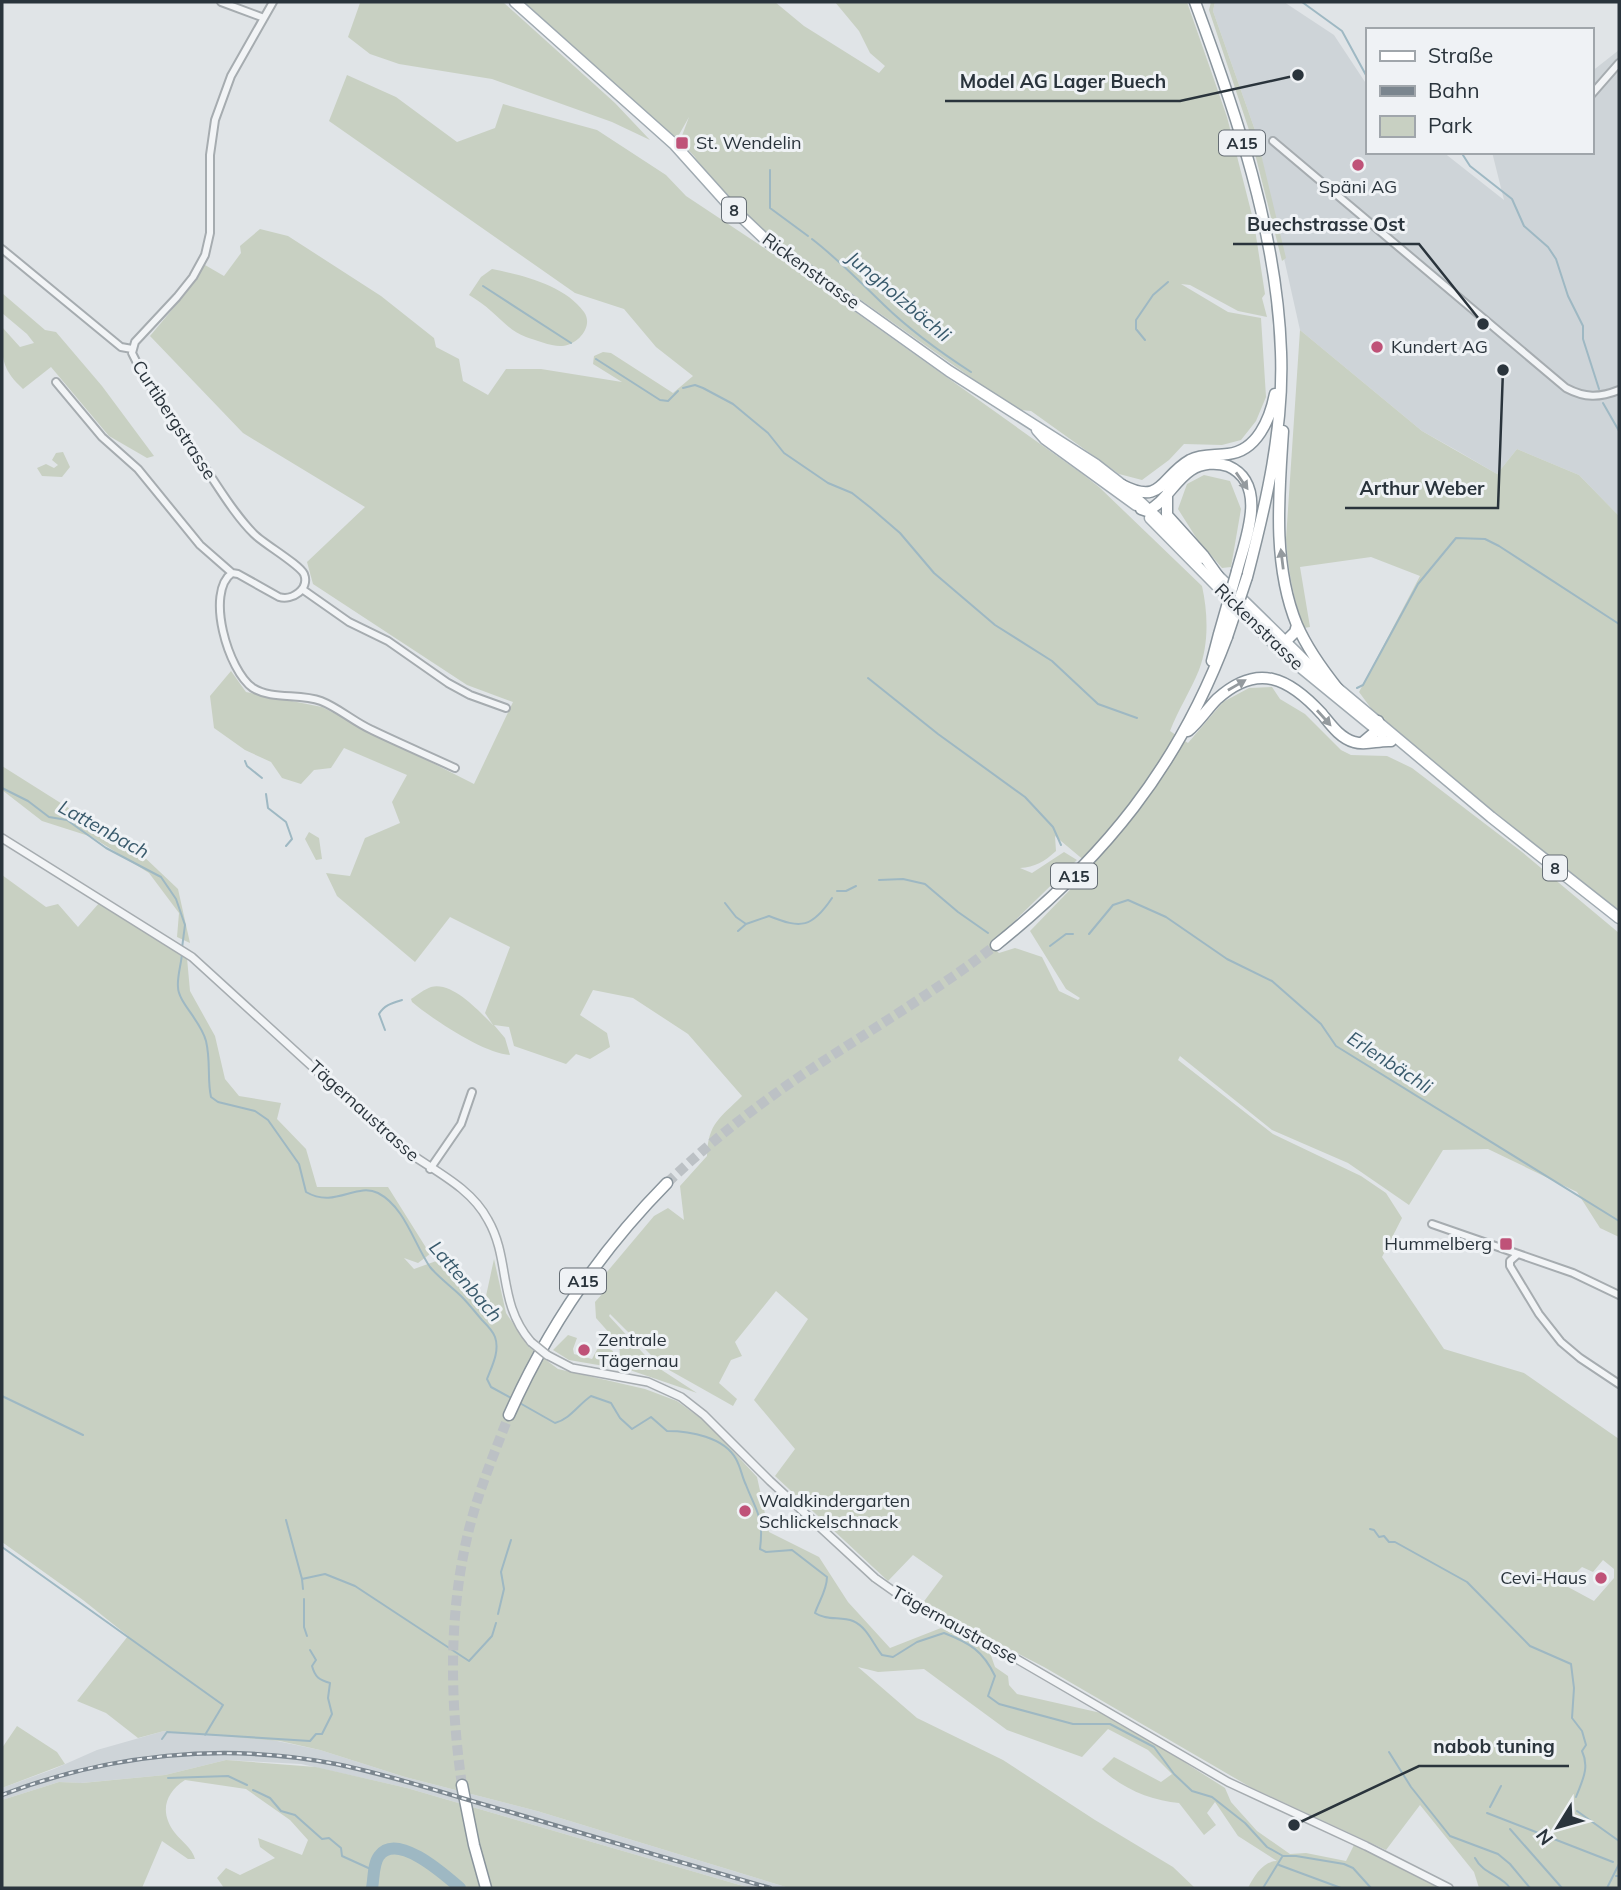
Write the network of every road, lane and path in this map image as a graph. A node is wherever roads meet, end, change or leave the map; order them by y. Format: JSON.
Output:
{"nodes":[{"id":1,"x":221,"y":2,"type":"edge"},
{"id":2,"x":274,"y":2,"type":"edge"},
{"id":3,"x":514,"y":2,"type":"edge"},
{"id":4,"x":1195,"y":2,"type":"edge"},
{"id":5,"x":264,"y":18,"type":"junction"},
{"id":6,"x":1619,"y":63,"type":"edge"},
{"id":7,"x":1593,"y":93,"type":"edge"},
{"id":8,"x":1273,"y":141,"type":"dead end"},
{"id":9,"x":2,"y":249,"type":"edge"},
{"id":10,"x":132,"y":349,"type":"junction"},
{"id":11,"x":1281,"y":369,"type":"junction"},
{"id":12,"x":56,"y":382,"type":"dead end"},
{"id":13,"x":1619,"y":390,"type":"edge"},
{"id":14,"x":1280,"y":393,"type":"junction"},
{"id":15,"x":1036,"y":428,"type":"junction"},
{"id":16,"x":1166,"y":482,"type":"junction"},
{"id":17,"x":1122,"y":485,"type":"junction"},
{"id":18,"x":1167,"y":494,"type":"junction"},
{"id":19,"x":1147,"y":511,"type":"junction"},
{"id":20,"x":232,"y":573,"type":"junction"},
{"id":21,"x":1218,"y":576,"type":"junction"},
{"id":22,"x":302,"y":589,"type":"junction"},
{"id":23,"x":1297,"y":625,"type":"junction"},
{"id":24,"x":1223,"y":636,"type":"junction"},
{"id":25,"x":1277,"y":641,"type":"junction"},
{"id":26,"x":1338,"y":689,"type":"junction"},
{"id":27,"x":506,"y":708,"type":"dead end"},
{"id":28,"x":1377,"y":725,"type":"junction"},
{"id":29,"x":1181,"y":739,"type":"junction"},
{"id":30,"x":1391,"y":741,"type":"junction"},
{"id":31,"x":1361,"y":743,"type":"junction"},
{"id":32,"x":455,"y":768,"type":"dead end"},
{"id":33,"x":1491,"y":817,"type":"junction"},
{"id":34,"x":2,"y":838,"type":"edge"},
{"id":35,"x":1619,"y":918,"type":"edge"},
{"id":36,"x":996,"y":945,"type":"tunnel mouth"},
{"id":37,"x":472,"y":1092,"type":"dead end"},
{"id":38,"x":430,"y":1169,"type":"junction"},
{"id":39,"x":667,"y":1183,"type":"tunnel mouth"},
{"id":40,"x":1433,"y":1224,"type":"dead end"},
{"id":41,"x":1518,"y":1254,"type":"junction"},
{"id":42,"x":1619,"y":1294,"type":"edge"},
{"id":43,"x":1619,"y":1384,"type":"edge"},
{"id":44,"x":511,"y":1411,"type":"tunnel mouth"},
{"id":45,"x":462,"y":1785,"type":"tunnel mouth"},
{"id":46,"x":486,"y":1888,"type":"edge"},
{"id":47,"x":1449,"y":1888,"type":"edge"}],
"edges":[{"from":1,"to":5,"type":"street"},
{"from":2,"to":5,"type":"street","name":"Curtibergstrasse"},
{"from":3,"to":15,"type":"main road","name":"Rickenstrasse","number":"8"},
{"from":4,"to":11,"type":"main road","number":"A15"},
{"from":5,"to":10,"type":"street","name":"Curtibergstrasse"},
{"from":6,"to":7,"type":"street"},
{"from":8,"to":13,"type":"street"},
{"from":9,"to":10,"type":"street"},
{"from":10,"to":22,"type":"street","name":"Curtibergstrasse"},
{"from":11,"to":14,"type":"main road","number":"A15"},
{"from":11,"to":16,"type":"main road"},
{"from":12,"to":20,"type":"street"},
{"from":23,"to":14,"type":"main road","one_way":true},
{"from":14,"to":24,"type":"main road","number":"A15","bridge":true},
{"from":15,"to":17,"type":"main road","name":"Rickenstrasse","number":"8"},
{"from":15,"to":19,"type":"main road","name":"Rickenstrasse","number":"8"},
{"from":16,"to":17,"type":"main road"},
{"from":16,"to":19,"type":"main road"},
{"from":17,"to":19,"type":"main road","name":"Rickenstrasse","number":"8"},
{"from":18,"to":19,"type":"main road"},
{"from":18,"to":21,"type":"main road"},
{"from":18,"to":24,"type":"main road","one_way":true,"bridge":true},
{"from":19,"to":21,"type":"main road","name":"Rickenstrasse","number":"8"},
{"from":19,"to":25,"type":"main road","name":"Rickenstrasse","number":"8"},
{"from":20,"to":22,"type":"street"},
{"from":20,"to":32,"type":"street"},
{"from":21,"to":25,"type":"main road","name":"Rickenstrasse","number":"8"},
{"from":22,"to":27,"type":"street","name":"Curtibergstrasse"},
{"from":23,"to":25,"type":"main road"},
{"from":23,"to":26,"type":"main road"},
{"from":24,"to":29,"type":"main road","number":"A15"},
{"from":25,"to":26,"type":"main road","name":"Rickenstrasse","number":"8"},
{"from":25,"to":28,"type":"main road","name":"Rickenstrasse","number":"8"},
{"from":26,"to":28,"type":"main road","name":"Rickenstrasse","number":"8"},
{"from":28,"to":30,"type":"main road","name":"Rickenstrasse","number":"8"},
{"from":28,"to":31,"type":"main road"},
{"from":28,"to":33,"type":"main road","name":"Rickenstrasse","number":"8"},
{"from":29,"to":31,"type":"main road","one_way":true},
{"from":29,"to":36,"type":"main road","number":"A15"},
{"from":30,"to":31,"type":"main road"},
{"from":30,"to":33,"type":"main road","name":"Rickenstrasse","number":"8"},
{"from":33,"to":35,"type":"main road","name":"Rickenstrasse","number":"8"},
{"from":34,"to":38,"type":"street","name":"Tägernaustrasse"},
{"from":37,"to":38,"type":"street"},
{"from":38,"to":47,"type":"street","name":"Tägernaustrasse","bridge":true},
{"from":39,"to":44,"type":"main road","number":"A15"},
{"from":40,"to":41,"type":"street"},
{"from":41,"to":42,"type":"street"},
{"from":41,"to":43,"type":"street"},
{"from":45,"to":46,"type":"main road"}]}
